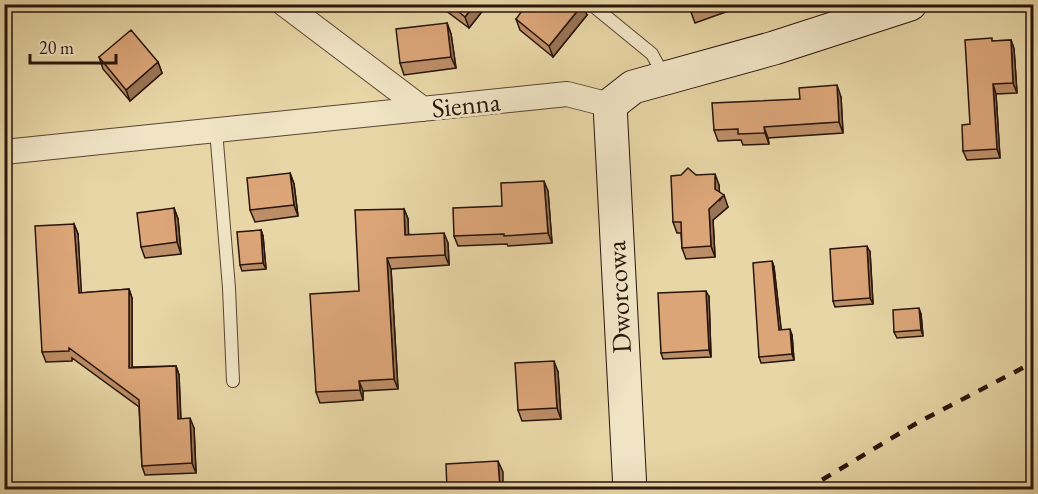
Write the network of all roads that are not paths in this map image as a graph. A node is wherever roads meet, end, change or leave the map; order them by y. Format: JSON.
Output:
{"nodes":[{"id":1,"x":284,"y":4,"type":"edge"},
{"id":2,"x":591,"y":4,"type":"edge"},
{"id":3,"x":910,"y":4,"type":"edge"},
{"id":4,"x":664,"y":77,"type":"junction"},
{"id":5,"x":610,"y":105,"type":"junction"},
{"id":6,"x":423,"y":109,"type":"junction"},
{"id":7,"x":216,"y":130,"type":"junction"},
{"id":8,"x":4,"y":152,"type":"edge"},
{"id":9,"x":233,"y":381,"type":"dead end"},
{"id":10,"x":630,"y":489,"type":"edge"}],
"edges":[{"from":1,"to":6,"type":"street"},
{"from":2,"to":4,"type":"lane"},
{"from":3,"to":4,"type":"street"},
{"from":4,"to":5,"type":"street"},
{"from":5,"to":6,"type":"street","name":"Sienna"},
{"from":5,"to":10,"type":"street","name":"Dworcowa"},
{"from":6,"to":7,"type":"street","name":"Sienna"},
{"from":7,"to":8,"type":"street","name":"Sienna"},
{"from":7,"to":9,"type":"lane"}]}
